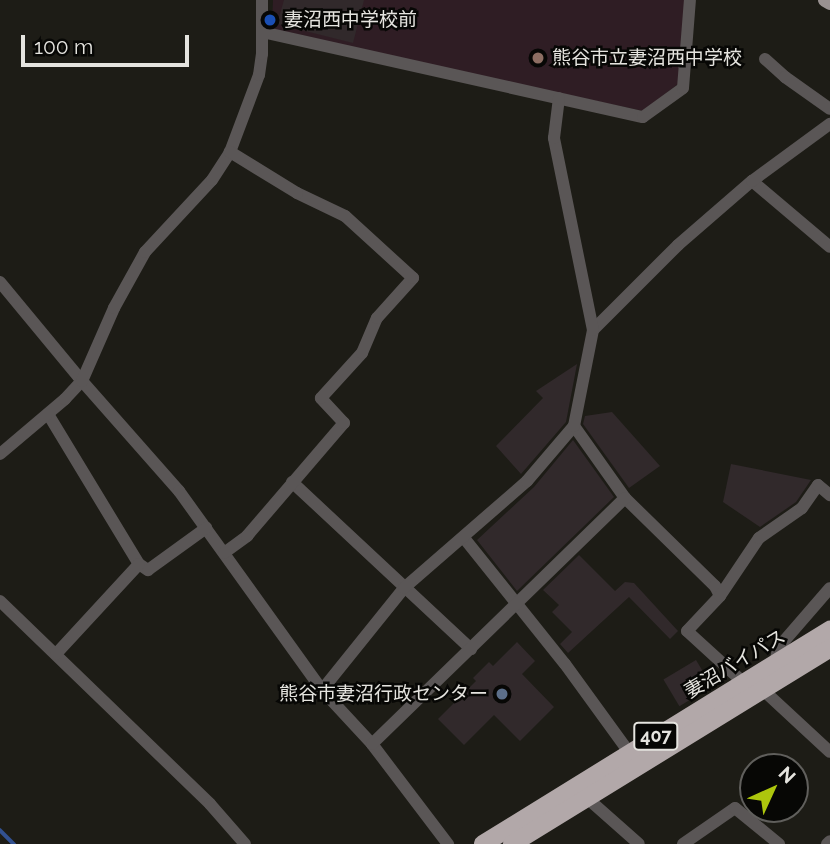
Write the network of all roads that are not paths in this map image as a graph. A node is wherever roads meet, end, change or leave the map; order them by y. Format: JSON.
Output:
{"nodes":[{"id":1,"x":262,"y":0,"type":"edge"},
{"id":2,"x":690,"y":0,"type":"edge"},
{"id":3,"x":825,"y":0,"type":"edge"},
{"id":4,"x":830,"y":3,"type":"edge"},
{"id":5,"x":262,"y":32,"type":"junction"},
{"id":6,"x":765,"y":59,"type":"dead end"},
{"id":7,"x":559,"y":98,"type":"junction"},
{"id":8,"x":830,"y":109,"type":"edge"},
{"id":9,"x":830,"y":124,"type":"edge"},
{"id":10,"x":230,"y":152,"type":"junction"},
{"id":11,"x":752,"y":181,"type":"junction"},
{"id":12,"x":830,"y":247,"type":"edge"},
{"id":13,"x":0,"y":282,"type":"edge"},
{"id":14,"x":593,"y":330,"type":"junction"},
{"id":15,"x":82,"y":381,"type":"junction"},
{"id":16,"x":48,"y":414,"type":"junction"},
{"id":17,"x":574,"y":426,"type":"junction"},
{"id":18,"x":0,"y":454,"type":"edge"},
{"id":19,"x":292,"y":482,"type":"junction"},
{"id":20,"x":830,"y":495,"type":"edge"},
{"id":21,"x":625,"y":498,"type":"junction"},
{"id":22,"x":206,"y":528,"type":"junction"},
{"id":23,"x":464,"y":538,"type":"junction"},
{"id":24,"x":224,"y":553,"type":"junction"},
{"id":25,"x":139,"y":564,"type":"junction"},
{"id":26,"x":404,"y":588,"type":"junction"},
{"id":27,"x":830,"y":588,"type":"edge"},
{"id":28,"x":719,"y":596,"type":"junction"},
{"id":29,"x":0,"y":600,"type":"edge"},
{"id":30,"x":515,"y":606,"type":"junction"},
{"id":31,"x":830,"y":630,"type":"edge"},
{"id":32,"x":830,"y":648,"type":"edge"},
{"id":33,"x":471,"y":649,"type":"junction"},
{"id":34,"x":56,"y":654,"type":"junction"},
{"id":35,"x":775,"y":665,"type":"junction"},
{"id":36,"x":744,"y":683,"type":"junction"},
{"id":37,"x":322,"y":690,"type":"junction"},
{"id":38,"x":763,"y":690,"type":"junction"},
{"id":39,"x":372,"y":744,"type":"junction"},
{"id":40,"x":629,"y":752,"type":"junction"},
{"id":41,"x":830,"y":752,"type":"edge"},
{"id":42,"x":587,"y":798,"type":"junction"},
{"id":43,"x":245,"y":844,"type":"edge"},
{"id":44,"x":448,"y":844,"type":"edge"},
{"id":45,"x":483,"y":844,"type":"edge"},
{"id":46,"x":512,"y":844,"type":"edge"},
{"id":47,"x":639,"y":844,"type":"edge"},
{"id":48,"x":683,"y":844,"type":"edge"},
{"id":49,"x":779,"y":844,"type":"edge"}],
"edges":[{"from":1,"to":5,"type":"street"},
{"from":2,"to":7,"type":"street"},
{"from":3,"to":4,"type":"main road"},
{"from":5,"to":7,"type":"street"},
{"from":5,"to":10,"type":"street"},
{"from":6,"to":8,"type":"street"},
{"from":7,"to":14,"type":"street"},
{"from":9,"to":11,"type":"street"},
{"from":10,"to":15,"type":"street"},
{"from":10,"to":19,"type":"street"},
{"from":11,"to":12,"type":"street"},
{"from":11,"to":14,"type":"street"},
{"from":13,"to":15,"type":"street"},
{"from":14,"to":17,"type":"street"},
{"from":15,"to":16,"type":"street"},
{"from":15,"to":22,"type":"street"},
{"from":16,"to":18,"type":"street"},
{"from":16,"to":25,"type":"street"},
{"from":17,"to":21,"type":"street"},
{"from":17,"to":23,"type":"street"},
{"from":19,"to":24,"type":"street"},
{"from":19,"to":26,"type":"street"},
{"from":20,"to":28,"type":"street"},
{"from":21,"to":28,"type":"street"},
{"from":21,"to":30,"type":"street"},
{"from":22,"to":24,"type":"street"},
{"from":22,"to":25,"type":"street"},
{"from":23,"to":26,"type":"street"},
{"from":23,"to":30,"type":"street"},
{"from":24,"to":37,"type":"street"},
{"from":25,"to":34,"type":"street"},
{"from":26,"to":33,"type":"street"},
{"from":26,"to":37,"type":"street"},
{"from":27,"to":35,"type":"street"},
{"from":28,"to":36,"type":"street"},
{"from":29,"to":34,"type":"street"},
{"from":30,"to":33,"type":"street"},
{"from":30,"to":40,"type":"street"},
{"from":31,"to":35,"type":"highway","name":"妻沼バイパス","number":"407"},
{"from":32,"to":38,"type":"highway","name":"妻沼バイパス","number":"407"},
{"from":33,"to":39,"type":"street"},
{"from":34,"to":43,"type":"street"},
{"from":35,"to":36,"type":"highway","name":"妻沼バイパス","number":"407"},
{"from":36,"to":40,"type":"highway","name":"妻沼バイパス","number":"407"},
{"from":37,"to":39,"type":"street"},
{"from":38,"to":41,"type":"street"},
{"from":38,"to":42,"type":"highway","name":"妻沼バイパス","number":"407"},
{"from":39,"to":44,"type":"street"},
{"from":40,"to":45,"type":"highway","name":"妻沼バイパス","number":"407"},
{"from":42,"to":46,"type":"highway","name":"妻沼バイパス","number":"407"},
{"from":42,"to":47,"type":"street"},
{"from":48,"to":49,"type":"street"}]}
